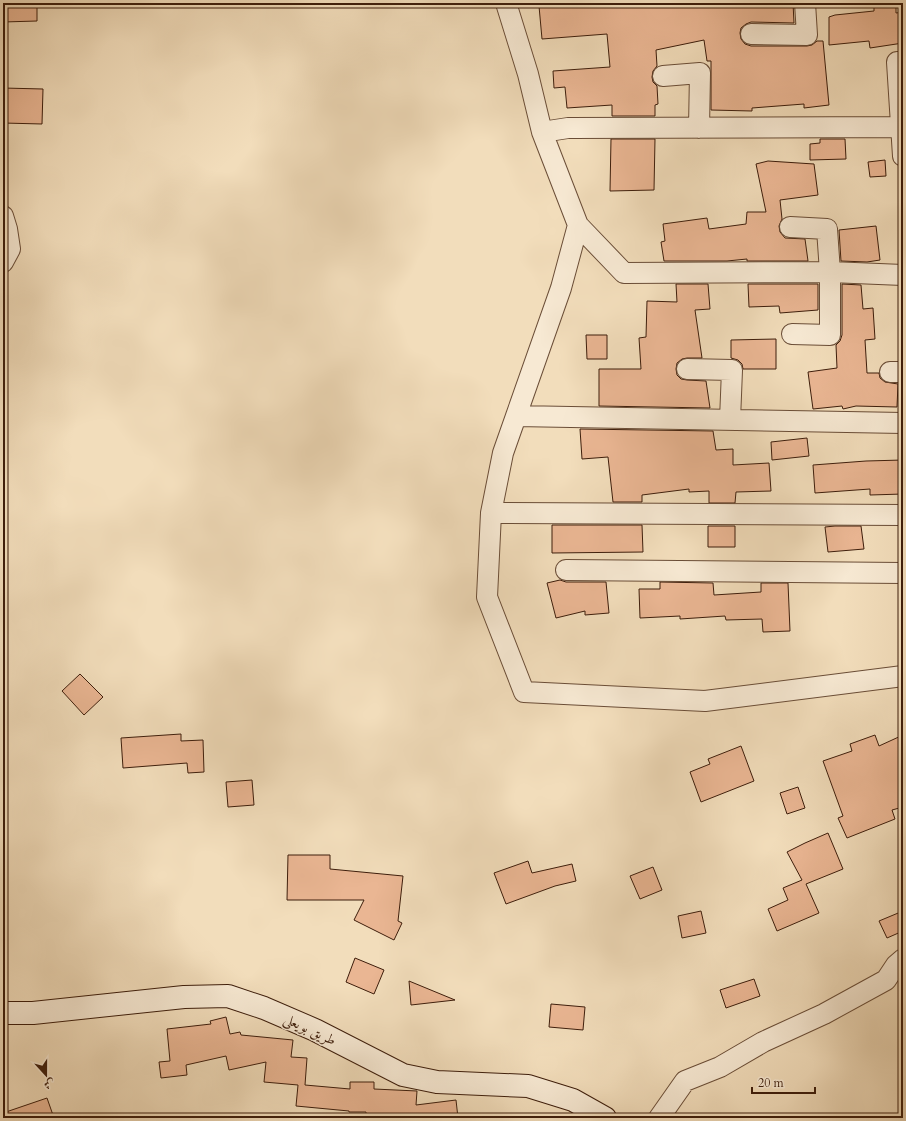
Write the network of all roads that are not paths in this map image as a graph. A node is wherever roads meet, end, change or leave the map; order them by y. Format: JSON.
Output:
{"nodes":[{"id":1,"x":506,"y":3,"type":"edge"},
{"id":2,"x":805,"y":3,"type":"edge"},
{"id":3,"x":751,"y":34,"type":"dead end"},
{"id":4,"x":903,"y":62,"type":"edge"},
{"id":5,"x":663,"y":76,"type":"dead end"},
{"id":6,"x":902,"y":127,"type":"edge"},
{"id":7,"x":699,"y":128,"type":"junction"},
{"id":8,"x":542,"y":132,"type":"junction"},
{"id":9,"x":903,"y":156,"type":"edge"},
{"id":10,"x":3,"y":216,"type":"edge"},
{"id":11,"x":578,"y":225,"type":"junction"},
{"id":12,"x":790,"y":227,"type":"dead end"},
{"id":13,"x":3,"y":262,"type":"edge"},
{"id":14,"x":830,"y":272,"type":"junction"},
{"id":15,"x":903,"y":276,"type":"edge"},
{"id":16,"x":792,"y":334,"type":"dead end"},
{"id":17,"x":687,"y":369,"type":"dead end"},
{"id":18,"x":516,"y":416,"type":"junction"},
{"id":19,"x":730,"y":420,"type":"junction"},
{"id":20,"x":903,"y":423,"type":"edge"},
{"id":21,"x":491,"y":513,"type":"junction"},
{"id":22,"x":903,"y":515,"type":"edge"},
{"id":23,"x":566,"y":570,"type":"dead end"},
{"id":24,"x":903,"y":573,"type":"edge"},
{"id":25,"x":903,"y":676,"type":"edge"},
{"id":26,"x":903,"y":959,"type":"edge"},
{"id":27,"x":3,"y":1013,"type":"edge"},
{"id":28,"x":605,"y":1118,"type":"edge"},
{"id":29,"x":659,"y":1118,"type":"edge"}],
"edges":[{"from":1,"to":8,"type":"street"},
{"from":2,"to":3,"type":"street"},
{"from":4,"to":6,"type":"street"},
{"from":5,"to":7,"type":"street"},
{"from":6,"to":7,"type":"street"},
{"from":6,"to":9,"type":"street"},
{"from":7,"to":8,"type":"street"},
{"from":8,"to":11,"type":"street"},
{"from":10,"to":13,"type":"street"},
{"from":11,"to":14,"type":"street"},
{"from":11,"to":18,"type":"street"},
{"from":12,"to":14,"type":"street"},
{"from":14,"to":15,"type":"street"},
{"from":14,"to":16,"type":"street"},
{"from":17,"to":19,"type":"street"},
{"from":18,"to":19,"type":"street"},
{"from":18,"to":21,"type":"street"},
{"from":19,"to":20,"type":"street"},
{"from":21,"to":22,"type":"street"},
{"from":21,"to":25,"type":"street"},
{"from":23,"to":24,"type":"street"},
{"from":26,"to":29,"type":"street"},
{"from":27,"to":28,"type":"main road","name":"طريق بويعلى"}]}
